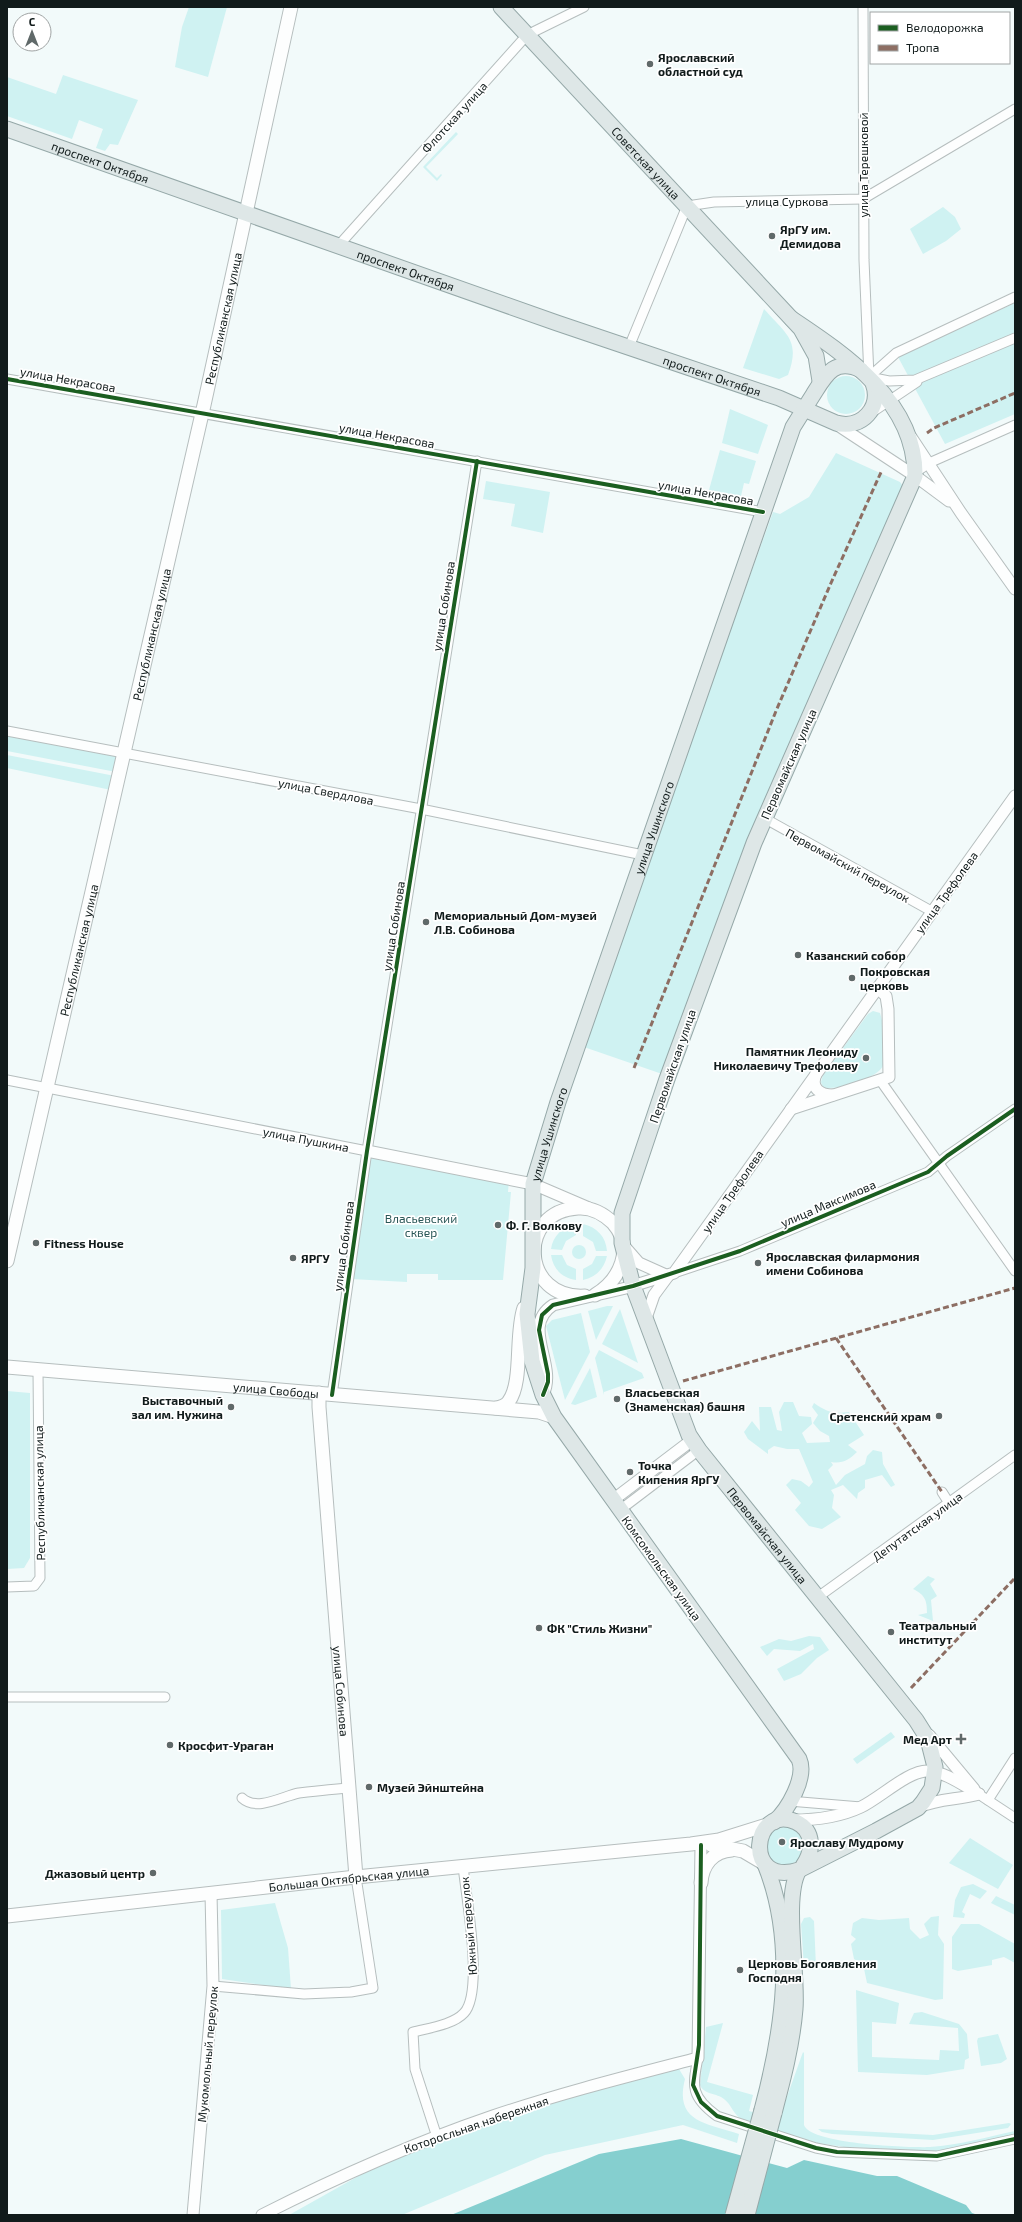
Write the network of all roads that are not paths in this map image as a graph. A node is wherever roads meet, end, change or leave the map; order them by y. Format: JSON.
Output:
{"nodes":[{"id":1,"x":291,"y":7,"type":"edge"},
{"id":2,"x":501,"y":7,"type":"edge"},
{"id":3,"x":584,"y":7,"type":"edge"},
{"id":4,"x":863,"y":7,"type":"edge"},
{"id":5,"x":527,"y":35,"type":"junction"},
{"id":6,"x":1015,"y":109,"type":"edge"},
{"id":7,"x":7,"y":129,"type":"edge"},
{"id":8,"x":863,"y":199,"type":"junction"},
{"id":9,"x":686,"y":206,"type":"junction"},
{"id":10,"x":245,"y":214,"type":"junction"},
{"id":11,"x":339,"y":246,"type":"junction"},
{"id":12,"x":1015,"y":297,"type":"edge"},
{"id":13,"x":792,"y":319,"type":"junction"},
{"id":14,"x":1015,"y":338,"type":"edge"},
{"id":15,"x":629,"y":347,"type":"junction"},
{"id":16,"x":868,"y":377,"type":"junction"},
{"id":17,"x":925,"y":377,"type":"junction"},
{"id":18,"x":7,"y":379,"type":"edge"},
{"id":19,"x":818,"y":385,"type":"junction"},
{"id":20,"x":779,"y":398,"type":"junction"},
{"id":21,"x":888,"y":401,"type":"junction"},
{"id":22,"x":805,"y":409,"type":"junction"},
{"id":23,"x":202,"y":412,"type":"junction"},
{"id":24,"x":866,"y":416,"type":"junction"},
{"id":25,"x":831,"y":420,"type":"junction"},
{"id":26,"x":1015,"y":424,"type":"edge"},
{"id":27,"x":905,"y":426,"type":"junction"},
{"id":28,"x":793,"y":427,"type":"junction"},
{"id":29,"x":476,"y":461,"type":"junction"},
{"id":30,"x":929,"y":463,"type":"junction"},
{"id":31,"x":915,"y":476,"type":"junction"},
{"id":32,"x":763,"y":512,"type":"junction"},
{"id":33,"x":961,"y":513,"type":"junction"},
{"id":34,"x":1015,"y":589,"type":"edge"},
{"id":35,"x":7,"y":731,"type":"edge"},
{"id":36,"x":124,"y":754,"type":"junction"},
{"id":37,"x":1015,"y":796,"type":"edge"},
{"id":38,"x":421,"y":809,"type":"junction"},
{"id":39,"x":764,"y":818,"type":"junction"},
{"id":40,"x":643,"y":855,"type":"junction"},
{"id":41,"x":933,"y":912,"type":"junction"},
{"id":42,"x":878,"y":988,"type":"junction"},
{"id":43,"x":816,"y":1073,"type":"junction"},
{"id":44,"x":885,"y":1078,"type":"junction"},
{"id":45,"x":7,"y":1080,"type":"edge"},
{"id":46,"x":46,"y":1088,"type":"junction"},
{"id":47,"x":833,"y":1095,"type":"junction"},
{"id":48,"x":790,"y":1109,"type":"junction"},
{"id":49,"x":1015,"y":1109,"type":"edge"},
{"id":50,"x":368,"y":1151,"type":"junction"},
{"id":51,"x":939,"y":1163,"type":"junction"},
{"id":52,"x":534,"y":1184,"type":"junction"},
{"id":53,"x":601,"y":1213,"type":"junction"},
{"id":54,"x":622,"y":1243,"type":"junction"},
{"id":55,"x":534,"y":1254,"type":"junction"},
{"id":56,"x":7,"y":1261,"type":"edge"},
{"id":57,"x":1015,"y":1271,"type":"edge"},
{"id":58,"x":671,"y":1274,"type":"junction"},
{"id":59,"x":633,"y":1286,"type":"junction"},
{"id":60,"x":590,"y":1296,"type":"junction"},
{"id":61,"x":528,"y":1300,"type":"junction"},
{"id":62,"x":646,"y":1318,"type":"junction"},
{"id":63,"x":7,"y":1367,"type":"edge"},
{"id":64,"x":38,"y":1371,"type":"junction"},
{"id":65,"x":7,"y":1372,"type":"edge"},
{"id":66,"x":326,"y":1394,"type":"junction"},
{"id":67,"x":543,"y":1396,"type":"junction"},
{"id":68,"x":496,"y":1408,"type":"junction"},
{"id":69,"x":514,"y":1410,"type":"junction"},
{"id":70,"x":554,"y":1418,"type":"junction"},
{"id":71,"x":696,"y":1445,"type":"junction"},
{"id":72,"x":1015,"y":1456,"type":"edge"},
{"id":73,"x":942,"y":1492,"type":"dead end"},
{"id":74,"x":949,"y":1503,"type":"junction"},
{"id":75,"x":616,"y":1505,"type":"junction"},
{"id":76,"x":7,"y":1587,"type":"edge"},
{"id":77,"x":818,"y":1597,"type":"junction"},
{"id":78,"x":7,"y":1697,"type":"edge"},
{"id":79,"x":165,"y":1697,"type":"dead end"},
{"id":80,"x":916,"y":1720,"type":"junction"},
{"id":81,"x":1015,"y":1758,"type":"edge"},
{"id":82,"x":935,"y":1772,"type":"junction"},
{"id":83,"x":349,"y":1788,"type":"junction"},
{"id":84,"x":983,"y":1797,"type":"junction"},
{"id":85,"x":242,"y":1798,"type":"dead end"},
{"id":86,"x":789,"y":1801,"type":"junction"},
{"id":87,"x":861,"y":1807,"type":"junction"},
{"id":88,"x":918,"y":1808,"type":"junction"},
{"id":89,"x":1015,"y":1818,"type":"edge"},
{"id":90,"x":777,"y":1822,"type":"junction"},
{"id":91,"x":705,"y":1843,"type":"junction"},
{"id":92,"x":743,"y":1851,"type":"junction"},
{"id":93,"x":701,"y":1860,"type":"joint"},
{"id":94,"x":765,"y":1864,"type":"junction"},
{"id":95,"x":463,"y":1866,"type":"junction"},
{"id":96,"x":801,"y":1868,"type":"junction"},
{"id":97,"x":356,"y":1877,"type":"junction"},
{"id":98,"x":701,"y":1883,"type":"junction"},
{"id":99,"x":211,"y":1893,"type":"junction"},
{"id":100,"x":7,"y":1916,"type":"edge"},
{"id":101,"x":213,"y":1986,"type":"junction"},
{"id":102,"x":698,"y":2058,"type":"junction"},
{"id":103,"x":768,"y":2112,"type":"junction"},
{"id":104,"x":437,"y":2137,"type":"junction"},
{"id":105,"x":1015,"y":2139,"type":"edge"},
{"id":106,"x":193,"y":2215,"type":"edge"},
{"id":107,"x":262,"y":2215,"type":"edge"},
{"id":108,"x":733,"y":2215,"type":"edge"},
{"id":109,"x":747,"y":2215,"type":"edge"}],
"edges":[{"from":1,"to":10,"type":"main road","name":"Республиканская улица"},
{"from":2,"to":5,"type":"main road","name":"Советская улица"},
{"from":3,"to":5,"type":"street","name":"Флотская улица"},
{"from":4,"to":8,"type":"street","name":"улица Терешковой"},
{"from":5,"to":9,"type":"main road","name":"Советская улица"},
{"from":5,"to":11,"type":"street","name":"Флотская улица"},
{"from":6,"to":8,"type":"street","name":"улица Суркова"},
{"from":7,"to":10,"type":"main road","name":"проспект Октября"},
{"from":8,"to":9,"type":"street","name":"улица Суркова"},
{"from":8,"to":16,"type":"street","name":"улица Терешковой"},
{"from":9,"to":13,"type":"main road","name":"Советская улица"},
{"from":9,"to":15,"type":"street"},
{"from":10,"to":11,"type":"main road","name":"проспект Октября"},
{"from":10,"to":23,"type":"main road","name":"Республиканская улица"},
{"from":11,"to":15,"type":"main road","name":"проспект Октября"},
{"from":12,"to":16,"type":"street"},
{"from":13,"to":16,"type":"main road"},
{"from":13,"to":19,"type":"main road"},
{"from":14,"to":17,"type":"street"},
{"from":15,"to":20,"type":"main road","name":"проспект Октября"},
{"from":16,"to":17,"type":"street"},
{"from":16,"to":19,"type":"main road"},
{"from":16,"to":21,"type":"main road"},
{"from":16,"to":24,"type":"main road"},
{"from":17,"to":21,"type":"street"},
{"from":18,"to":23,"type":"street","name":"улица Некрасова"},
{"from":19,"to":20,"type":"main road"},
{"from":19,"to":22,"type":"main road","name":"улица Ушинского"},
{"from":19,"to":25,"type":"main road"},
{"from":20,"to":22,"type":"main road","name":"проспект Октября"},
{"from":20,"to":28,"type":"main road"},
{"from":21,"to":24,"type":"street"},
{"from":21,"to":27,"type":"main road"},
{"from":22,"to":25,"type":"main road","name":"проспект Октября"},
{"from":22,"to":28,"type":"main road","name":"улица Ушинского"},
{"from":23,"to":29,"type":"street","name":"улица Некрасова"},
{"from":23,"to":36,"type":"main road","name":"Республиканская улица"},
{"from":24,"to":25,"type":"main road"},
{"from":25,"to":31,"type":"street"},
{"from":26,"to":30,"type":"street","name":"Первомайская улица"},
{"from":27,"to":30,"type":"street"},
{"from":27,"to":31,"type":"main road"},
{"from":28,"to":32,"type":"main road","name":"улица Ушинского"},
{"from":29,"to":32,"type":"street","name":"улица Некрасова"},
{"from":29,"to":38,"type":"street","name":"улица Собинова"},
{"from":30,"to":31,"type":"street","name":"Первомайская улица"},
{"from":30,"to":33,"type":"street"},
{"from":31,"to":33,"type":"street"},
{"from":31,"to":39,"type":"main road","name":"Первомайская улица"},
{"from":32,"to":40,"type":"main road","name":"улица Ушинского"},
{"from":33,"to":34,"type":"street"},
{"from":35,"to":36,"type":"street","name":"улица Свердлова"},
{"from":36,"to":38,"type":"street","name":"улица Свердлова"},
{"from":36,"to":46,"type":"main road","name":"Республиканская улица"},
{"from":37,"to":41,"type":"street","name":"улица Трефолева"},
{"from":38,"to":40,"type":"street","name":"улица Свердлова"},
{"from":38,"to":50,"type":"street","name":"улица Собинова"},
{"from":39,"to":41,"type":"street","name":"Первомайский переулок"},
{"from":39,"to":54,"type":"main road","name":"Первомайская улица"},
{"from":40,"to":52,"type":"main road","name":"улица Ушинского"},
{"from":41,"to":42,"type":"street","name":"улица Трефолева"},
{"from":42,"to":43,"type":"street","name":"улица Трефолева"},
{"from":42,"to":44,"type":"street"},
{"from":43,"to":47,"type":"street"},
{"from":43,"to":48,"type":"street","name":"улица Трефолева"},
{"from":44,"to":47,"type":"street"},
{"from":44,"to":51,"type":"street"},
{"from":45,"to":46,"type":"street","name":"улица Пушкина"},
{"from":46,"to":50,"type":"street","name":"улица Пушкина"},
{"from":46,"to":56,"type":"main road","name":"Республиканская улица"},
{"from":47,"to":48,"type":"street"},
{"from":48,"to":58,"type":"street","name":"улица Трефолева"},
{"from":49,"to":51,"type":"street","name":"улица Максимова"},
{"from":50,"to":52,"type":"street","name":"улица Пушкина"},
{"from":50,"to":66,"type":"street","name":"улица Собинова"},
{"from":51,"to":57,"type":"street"},
{"from":51,"to":58,"type":"street","name":"улица Максимова"},
{"from":52,"to":53,"type":"street","name":"улица Пушкина"},
{"from":52,"to":55,"type":"main road","name":"улица Ушинского"},
{"from":53,"to":54,"type":"main road"},
{"from":53,"to":55,"type":"main road"},
{"from":54,"to":58,"type":"street"},
{"from":54,"to":59,"type":"main road","name":"Первомайская улица"},
{"from":54,"to":60,"type":"main road"},
{"from":55,"to":60,"type":"main road"},
{"from":55,"to":61,"type":"main road","name":"Комсомольская улица"},
{"from":58,"to":59,"type":"street","name":"улица Максимова"},
{"from":58,"to":62,"type":"street","name":"улица Трефолева"},
{"from":59,"to":60,"type":"street","name":"улица Максимова"},
{"from":59,"to":62,"type":"main road","name":"Первомайская улица"},
{"from":60,"to":67,"type":"street","name":"улица Максимова"},
{"from":61,"to":67,"type":"main road","name":"Комсомольская улица"},
{"from":61,"to":68,"type":"main road","name":"Комсомольская улица"},
{"from":62,"to":71,"type":"main road","name":"Первомайская улица"},
{"from":63,"to":64,"type":"main road","name":"улица Свободы"},
{"from":64,"to":65,"type":"main road","name":"улица Свободы"},
{"from":64,"to":66,"type":"main road","name":"улица Свободы"},
{"from":64,"to":76,"type":"street","name":"Республиканская улица"},
{"from":66,"to":68,"type":"main road","name":"улица Свободы"},
{"from":66,"to":83,"type":"main road","name":"улица Собинова"},
{"from":67,"to":69,"type":"main road","name":"улица Свободы"},
{"from":67,"to":70,"type":"main road","name":"Комсомольская улица"},
{"from":68,"to":69,"type":"main road","name":"улица Свободы"},
{"from":69,"to":70,"type":"main road","name":"улица Свободы"},
{"from":70,"to":75,"type":"main road","name":"Комсомольская улица"},
{"from":71,"to":75,"type":"street"},
{"from":71,"to":77,"type":"main road","name":"Первомайская улица"},
{"from":72,"to":74,"type":"street","name":"Депутатская улица"},
{"from":73,"to":74,"type":"street"},
{"from":74,"to":77,"type":"street","name":"Депутатская улица"},
{"from":75,"to":86,"type":"main road","name":"Комсомольская улица"},
{"from":77,"to":80,"type":"main road","name":"Первомайская улица"},
{"from":78,"to":79,"type":"street"},
{"from":80,"to":82,"type":"main road","name":"Первомайская улица"},
{"from":80,"to":84,"type":"street","name":"Первомайская улица"},
{"from":81,"to":84,"type":"street"},
{"from":82,"to":84,"type":"street"},
{"from":82,"to":87,"type":"street"},
{"from":82,"to":88,"type":"main road"},
{"from":83,"to":85,"type":"street"},
{"from":83,"to":97,"type":"main road","name":"улица Собинова"},
{"from":84,"to":88,"type":"street"},
{"from":84,"to":89,"type":"street","name":"Первомайская улица"},
{"from":86,"to":87,"type":"street"},
{"from":86,"to":90,"type":"main road","name":"Комсомольская улица"},
{"from":87,"to":90,"type":"street"},
{"from":88,"to":96,"type":"main road"},
{"from":90,"to":91,"type":"main road","name":"Большая Октябрьская улица"},
{"from":90,"to":94,"type":"main road"},
{"from":90,"to":96,"type":"main road"},
{"from":91,"to":92,"type":"main road","name":"Большая Октябрьская улица"},
{"from":91,"to":93,"type":"main road"},
{"from":91,"to":95,"type":"main road","name":"Большая Октябрьская улица"},
{"from":92,"to":94,"type":"main road","name":"Большая Октябрьская улица"},
{"from":92,"to":98,"type":"main road"},
{"from":93,"to":98,"type":"street"},
{"from":94,"to":96,"type":"main road"},
{"from":94,"to":103,"type":"main road"},
{"from":95,"to":97,"type":"main road","name":"Большая Октябрьская улица"},
{"from":95,"to":104,"type":"street","name":"Южный переулок"},
{"from":96,"to":103,"type":"main road"},
{"from":97,"to":99,"type":"main road","name":"Большая Октябрьская улица"},
{"from":97,"to":101,"type":"street","name":"улица Собинова"},
{"from":98,"to":102,"type":"street"},
{"from":99,"to":100,"type":"main road","name":"Большая Октябрьская улица"},
{"from":99,"to":101,"type":"street","name":"Мукомольный переулок"},
{"from":101,"to":106,"type":"street","name":"Мукомольный переулок"},
{"from":102,"to":104,"type":"street","name":"Которосльная набережная"},
{"from":102,"to":105,"type":"street"},
{"from":103,"to":108,"type":"main road","bridge":true},
{"from":103,"to":109,"type":"main road","bridge":true},
{"from":104,"to":107,"type":"street","name":"Которосльная набережная"}]}
